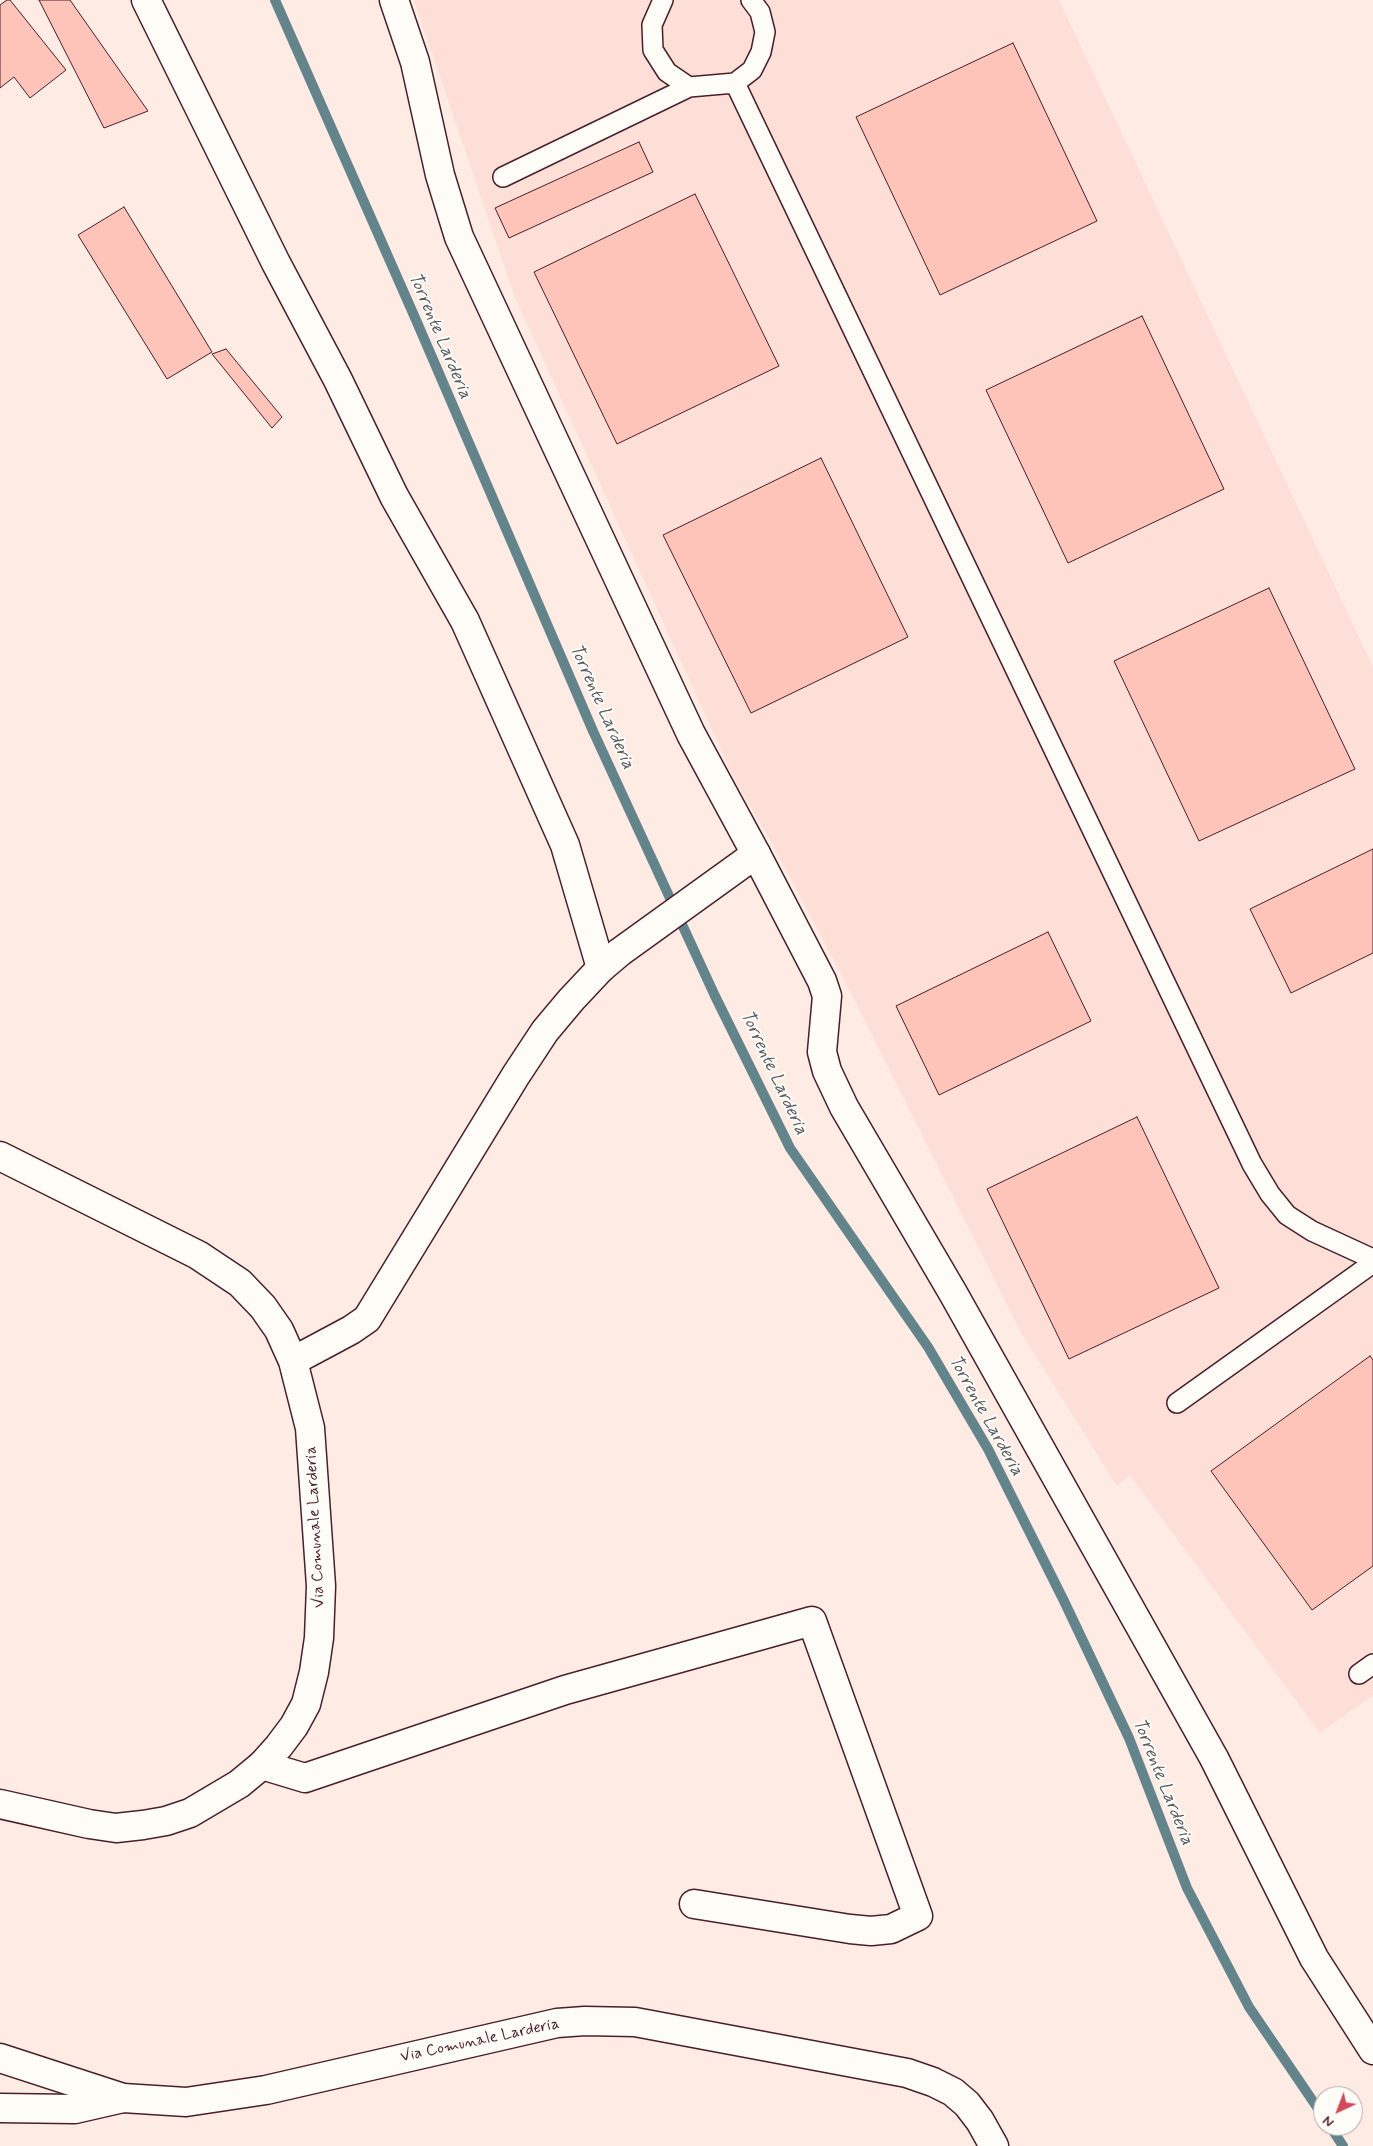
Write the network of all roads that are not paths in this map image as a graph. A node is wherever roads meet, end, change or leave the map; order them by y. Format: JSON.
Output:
{"nodes":[{"id":1,"x":146,"y":0,"type":"edge"},
{"id":2,"x":394,"y":0,"type":"edge"},
{"id":3,"x":663,"y":0,"type":"edge"},
{"id":4,"x":751,"y":0,"type":"edge"},
{"id":5,"x":735,"y":83,"type":"junction"},
{"id":6,"x":689,"y":87,"type":"junction"},
{"id":7,"x":503,"y":177,"type":"dead end"},
{"id":8,"x":749,"y":859,"type":"junction"},
{"id":9,"x":611,"y":960,"type":"junction"},
{"id":10,"x":0,"y":1156,"type":"edge"},
{"id":11,"x":1373,"y":1259,"type":"edge"},
{"id":12,"x":1373,"y":1263,"type":"edge"},
{"id":13,"x":293,"y":1361,"type":"junction"},
{"id":14,"x":1177,"y":1404,"type":"dead end"},
{"id":15,"x":262,"y":1766,"type":"junction"},
{"id":16,"x":0,"y":1804,"type":"edge"},
{"id":17,"x":694,"y":1904,"type":"dead end"},
{"id":18,"x":1373,"y":2050,"type":"edge"},
{"id":19,"x":0,"y":2058,"type":"edge"},
{"id":20,"x":123,"y":2098,"type":"junction"},
{"id":21,"x":0,"y":2108,"type":"edge"},
{"id":22,"x":994,"y":2146,"type":"edge"}],
"edges":[{"from":1,"to":9,"type":"street"},
{"from":2,"to":8,"type":"street"},
{"from":3,"to":6,"type":"lane"},
{"from":4,"to":5,"type":"lane"},
{"from":5,"to":6,"type":"lane"},
{"from":5,"to":11,"type":"lane"},
{"from":6,"to":7,"type":"lane"},
{"from":8,"to":9,"type":"street"},
{"from":8,"to":18,"type":"street"},
{"from":9,"to":13,"type":"street"},
{"from":10,"to":13,"type":"street","name":"Via Comunale Larderia"},
{"from":12,"to":14,"type":"lane"},
{"from":13,"to":15,"type":"street","name":"Via Comunale Larderia"},
{"from":15,"to":16,"type":"street","name":"Via Comunale Larderia"},
{"from":15,"to":17,"type":"street"},
{"from":19,"to":20,"type":"street","name":"Via Comunale Larderia"},
{"from":20,"to":21,"type":"street"},
{"from":20,"to":22,"type":"street","name":"Via Comunale Larderia"}]}
